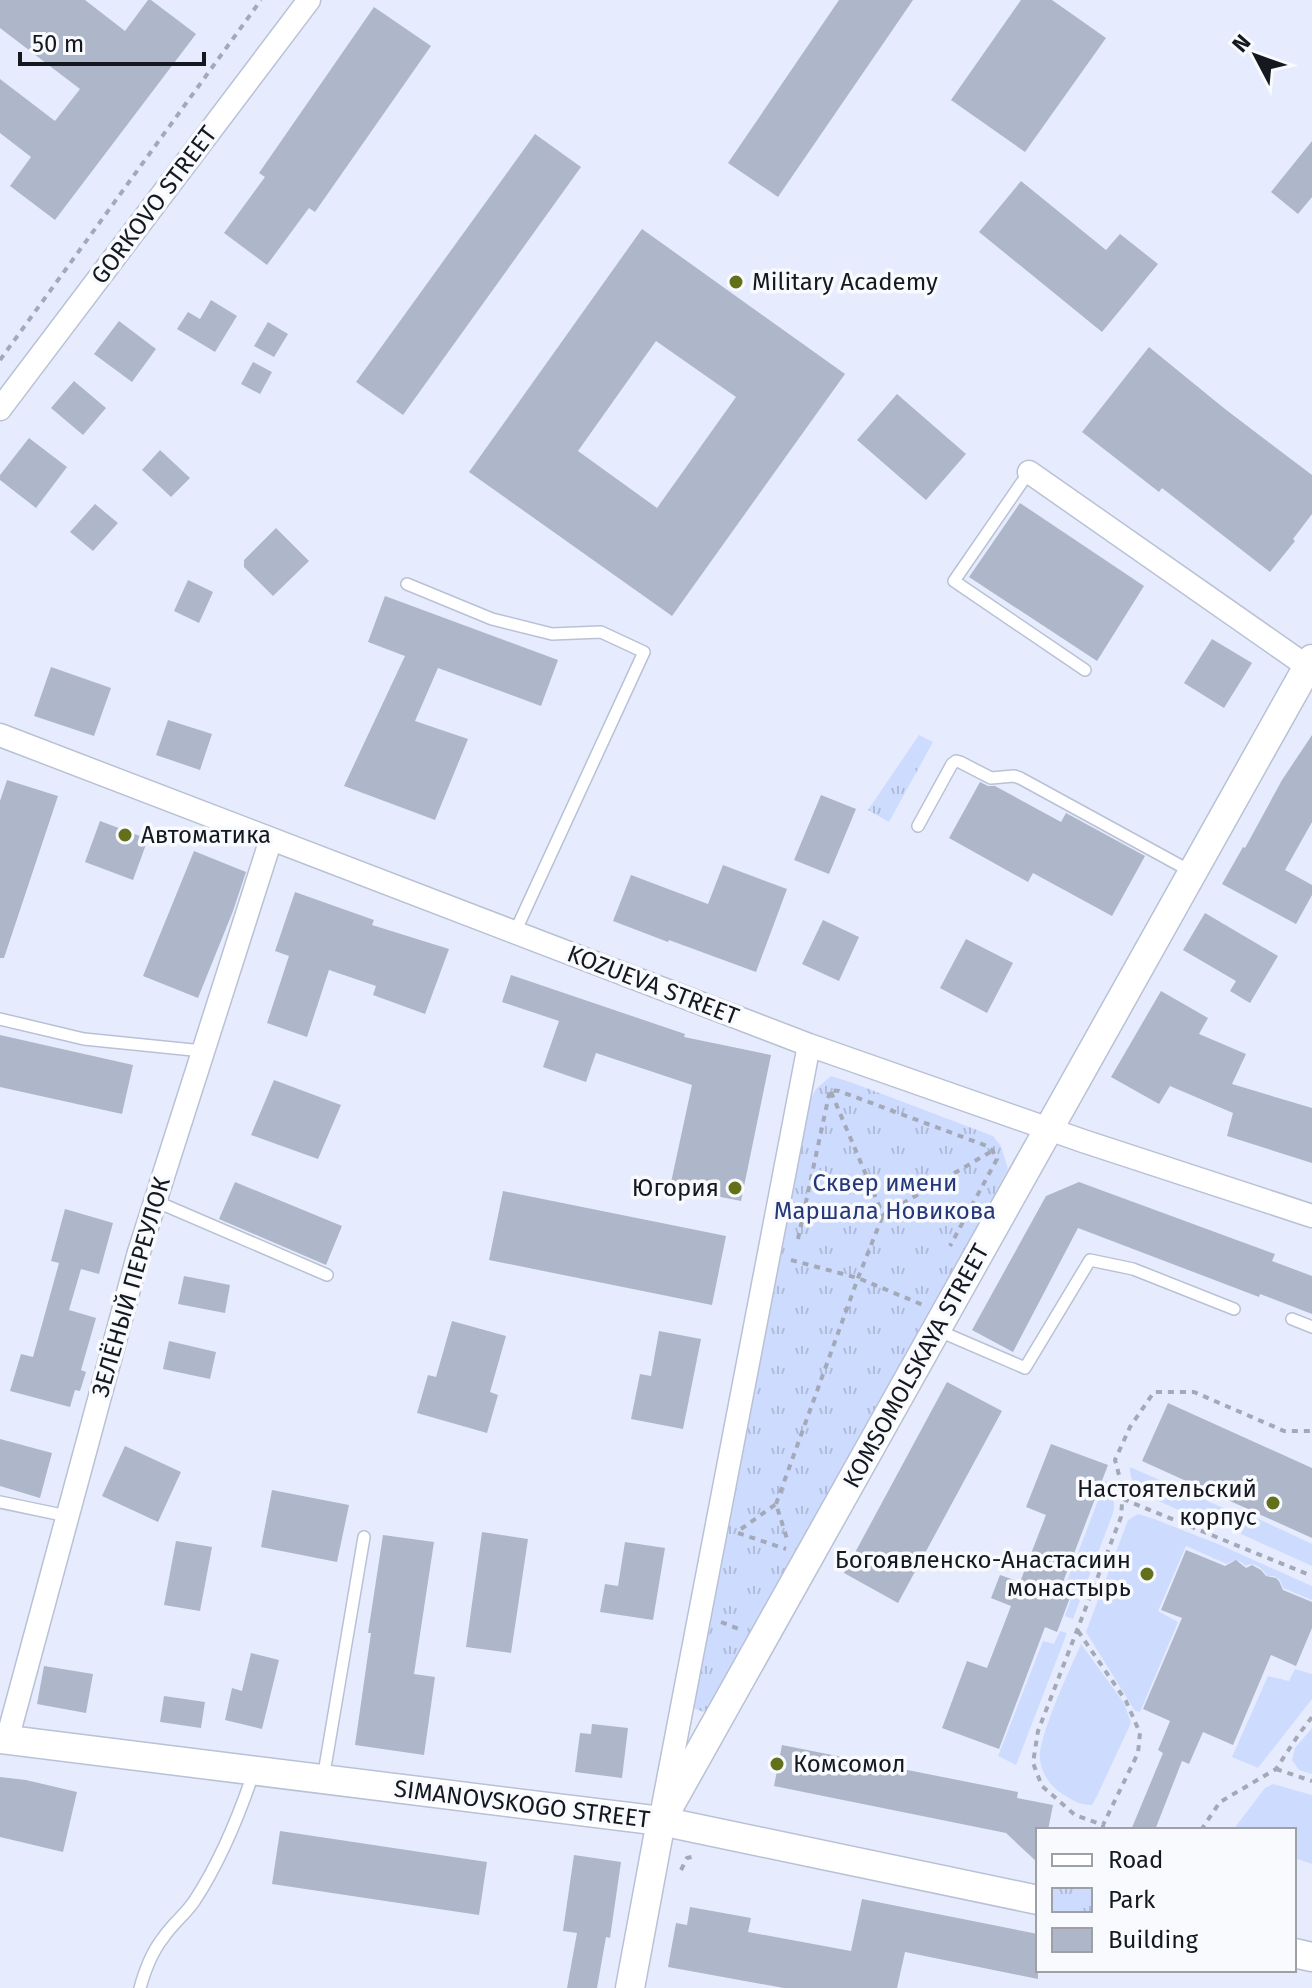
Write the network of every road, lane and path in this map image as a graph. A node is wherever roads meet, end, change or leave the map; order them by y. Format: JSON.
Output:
{"nodes":[{"id":1,"x":261,"y":0,"type":"edge"},
{"id":2,"x":309,"y":0,"type":"edge"},
{"id":3,"x":0,"y":360,"type":"edge"},
{"id":4,"x":0,"y":409,"type":"edge"},
{"id":5,"x":1029,"y":472,"type":"joint"},
{"id":6,"x":407,"y":584,"type":"dead end"},
{"id":7,"x":1310,"y":663,"type":"edge"},
{"id":8,"x":1085,"y":670,"type":"dead end"},
{"id":9,"x":0,"y":735,"type":"edge"},
{"id":10,"x":918,"y":826,"type":"dead end"},
{"id":11,"x":271,"y":839,"type":"junction"},
{"id":12,"x":1192,"y":873,"type":"junction"},
{"id":13,"x":515,"y":932,"type":"junction"},
{"id":14,"x":0,"y":1019,"type":"edge"},
{"id":15,"x":809,"y":1045,"type":"junction"},
{"id":16,"x":203,"y":1051,"type":"junction"},
{"id":17,"x":830,"y":1090,"type":"junction"},
{"id":18,"x":1048,"y":1129,"type":"junction"},
{"id":19,"x":992,"y":1150,"type":"junction"},
{"id":20,"x":155,"y":1201,"type":"junction"},
{"id":21,"x":883,"y":1215,"type":"junction"},
{"id":22,"x":1312,"y":1216,"type":"edge"},
{"id":23,"x":797,"y":1245,"type":"dead end"},
{"id":24,"x":948,"y":1251,"type":"dead end"},
{"id":25,"x":769,"y":1255,"type":"junction"},
{"id":26,"x":327,"y":1275,"type":"dead end"},
{"id":27,"x":858,"y":1278,"type":"junction"},
{"id":28,"x":1234,"y":1309,"type":"dead end"},
{"id":29,"x":1292,"y":1319,"type":"dead end"},
{"id":30,"x":940,"y":1323,"type":"junction"},
{"id":31,"x":1312,"y":1327,"type":"edge"},
{"id":32,"x":1312,"y":1428,"type":"edge"},
{"id":33,"x":1123,"y":1499,"type":"junction"},
{"id":34,"x":0,"y":1502,"type":"edge"},
{"id":35,"x":776,"y":1504,"type":"junction"},
{"id":36,"x":67,"y":1516,"type":"junction"},
{"id":37,"x":739,"y":1517,"type":"dead end"},
{"id":38,"x":735,"y":1532,"type":"junction"},
{"id":39,"x":797,"y":1536,"type":"dead end"},
{"id":40,"x":364,"y":1537,"type":"dead end"},
{"id":41,"x":790,"y":1550,"type":"junction"},
{"id":42,"x":1312,"y":1576,"type":"edge"},
{"id":43,"x":699,"y":1617,"type":"junction"},
{"id":44,"x":1078,"y":1631,"type":"junction"},
{"id":45,"x":762,"y":1640,"type":"junction"},
{"id":46,"x":1312,"y":1717,"type":"edge"},
{"id":47,"x":3,"y":1739,"type":"edge"},
{"id":48,"x":1276,"y":1769,"type":"junction"},
{"id":49,"x":254,"y":1771,"type":"junction"},
{"id":50,"x":322,"y":1780,"type":"junction"},
{"id":51,"x":1312,"y":1781,"type":"edge"},
{"id":52,"x":661,"y":1821,"type":"junction"},
{"id":53,"x":1103,"y":1828,"type":"edge"},
{"id":54,"x":1202,"y":1828,"type":"edge"},
{"id":55,"x":1036,"y":1900,"type":"edge"},
{"id":56,"x":140,"y":1988,"type":"edge"},
{"id":57,"x":630,"y":1988,"type":"edge"}],
"edges":[{"from":1,"to":3,"type":"path"},
{"from":2,"to":4,"type":"street","name":"GORKOVO STREET"},
{"from":5,"to":7,"type":"street"},
{"from":5,"to":8,"type":"lane"},
{"from":6,"to":13,"type":"lane"},
{"from":7,"to":12,"type":"street","name":"KOMSOMOLSKAYA STREET"},
{"from":9,"to":11,"type":"street","name":"KOZUEVA STREET"},
{"from":10,"to":12,"type":"lane"},
{"from":11,"to":13,"type":"street","name":"KOZUEVA STREET"},
{"from":11,"to":16,"type":"street","name":"ЗЕЛЁНЫЙ ПЕРЕУЛОК"},
{"from":12,"to":18,"type":"street","name":"KOMSOMOLSKAYA STREET"},
{"from":13,"to":15,"type":"street","name":"KOZUEVA STREET"},
{"from":14,"to":16,"type":"lane"},
{"from":15,"to":18,"type":"street","name":"KOZUEVA STREET"},
{"from":15,"to":25,"type":"street","name":"KOMSOMOLSKAYA STREET"},
{"from":16,"to":20,"type":"street","name":"ЗЕЛЁНЫЙ ПЕРЕУЛОК"},
{"from":17,"to":19,"type":"path"},
{"from":17,"to":21,"type":"path"},
{"from":17,"to":23,"type":"path"},
{"from":18,"to":22,"type":"street","name":"KOZUEVA STREET"},
{"from":18,"to":30,"type":"street","name":"KOMSOMOLSKAYA STREET"},
{"from":19,"to":21,"type":"path"},
{"from":19,"to":24,"type":"path"},
{"from":20,"to":26,"type":"lane"},
{"from":20,"to":36,"type":"street","name":"ЗЕЛЁНЫЙ ПЕРЕУЛОК"},
{"from":21,"to":27,"type":"path"},
{"from":25,"to":27,"type":"path"},
{"from":25,"to":43,"type":"street","name":"KOMSOMOLSKAYA STREET"},
{"from":27,"to":30,"type":"path"},
{"from":27,"to":35,"type":"path"},
{"from":28,"to":30,"type":"lane"},
{"from":29,"to":31,"type":"lane"},
{"from":30,"to":45,"type":"street","name":"KOMSOMOLSKAYA STREET"},
{"from":32,"to":33,"type":"path"},
{"from":33,"to":42,"type":"path"},
{"from":33,"to":44,"type":"path"},
{"from":34,"to":36,"type":"lane"},
{"from":35,"to":38,"type":"path"},
{"from":35,"to":41,"type":"path"},
{"from":36,"to":47,"type":"street","name":"ЗЕЛЁНЫЙ ПЕРЕУЛОК"},
{"from":37,"to":38,"type":"path"},
{"from":38,"to":41,"type":"path"},
{"from":39,"to":41,"type":"path"},
{"from":40,"to":50,"type":"lane"},
{"from":43,"to":45,"type":"path"},
{"from":43,"to":52,"type":"street","name":"KOMSOMOLSKAYA STREET"},
{"from":44,"to":53,"type":"path"},
{"from":44,"to":53,"type":"path"},
{"from":45,"to":52,"type":"street","name":"KOMSOMOLSKAYA STREET"},
{"from":46,"to":48,"type":"path"},
{"from":47,"to":49,"type":"street","name":"SIMANOVSKOGO STREET"},
{"from":48,"to":51,"type":"path"},
{"from":48,"to":54,"type":"path"},
{"from":49,"to":50,"type":"street","name":"SIMANOVSKOGO STREET"},
{"from":49,"to":56,"type":"lane"},
{"from":50,"to":52,"type":"street","name":"SIMANOVSKOGO STREET"},
{"from":52,"to":55,"type":"street","name":"SIMANOVSKOGO STREET"},
{"from":52,"to":57,"type":"street","name":"KOMSOMOLSKAYA STREET"}]}
